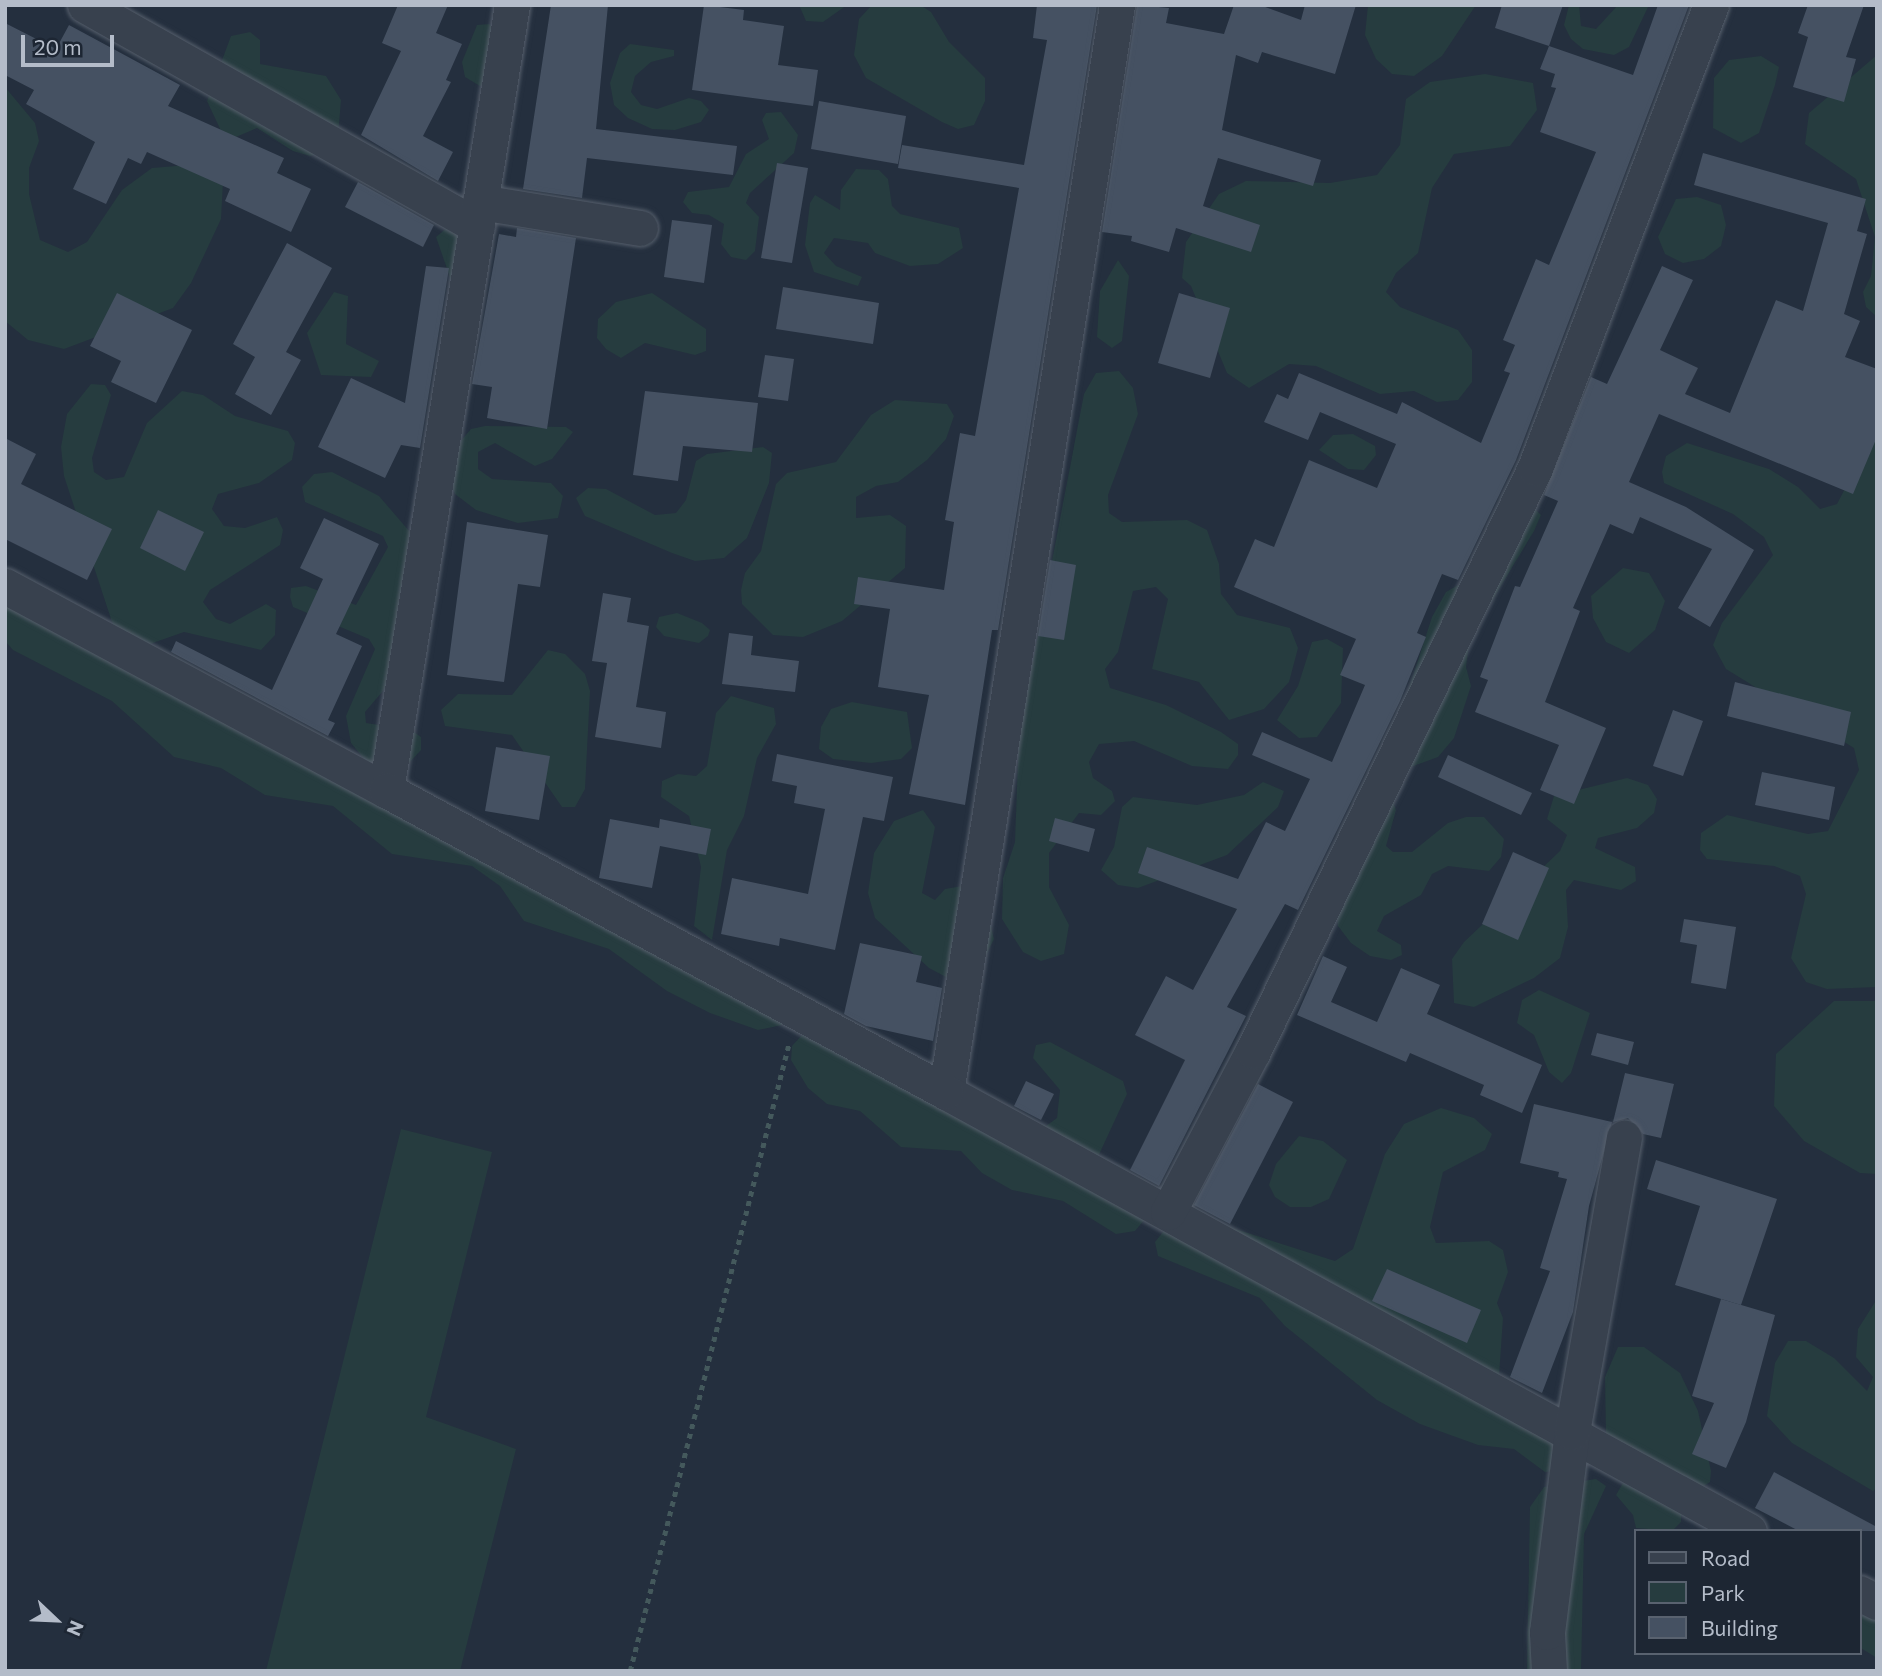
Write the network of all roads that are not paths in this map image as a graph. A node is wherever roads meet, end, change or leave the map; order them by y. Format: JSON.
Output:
{"nodes":[{"id":1,"x":85,"y":5,"type":"edge"},
{"id":2,"x":512,"y":5,"type":"edge"},
{"id":3,"x":1117,"y":5,"type":"edge"},
{"id":4,"x":1711,"y":5,"type":"edge"},
{"id":5,"x":479,"y":214,"type":"junction"},
{"id":6,"x":640,"y":228,"type":"dead end"},
{"id":7,"x":5,"y":586,"type":"edge"},
{"id":8,"x":386,"y":790,"type":"junction"},
{"id":9,"x":946,"y":1092,"type":"junction"},
{"id":10,"x":1624,"y":1138,"type":"dead end"},
{"id":11,"x":1168,"y":1213,"type":"junction"},
{"id":12,"x":1572,"y":1432,"type":"junction"},
{"id":13,"x":1745,"y":1529,"type":"edge"},
{"id":14,"x":1861,"y":1593,"type":"edge"},
{"id":15,"x":1877,"y":1602,"type":"edge"},
{"id":16,"x":1549,"y":1671,"type":"edge"}],
"edges":[{"from":1,"to":5,"type":"lane"},
{"from":2,"to":5,"type":"lane"},
{"from":3,"to":9,"type":"lane"},
{"from":4,"to":11,"type":"lane"},
{"from":5,"to":6,"type":"lane"},
{"from":5,"to":8,"type":"lane"},
{"from":7,"to":8,"type":"lane"},
{"from":8,"to":9,"type":"lane"},
{"from":9,"to":11,"type":"lane"},
{"from":10,"to":12,"type":"lane"},
{"from":11,"to":12,"type":"lane"},
{"from":12,"to":13,"type":"lane"},
{"from":12,"to":16,"type":"lane"},
{"from":14,"to":15,"type":"lane"}]}
